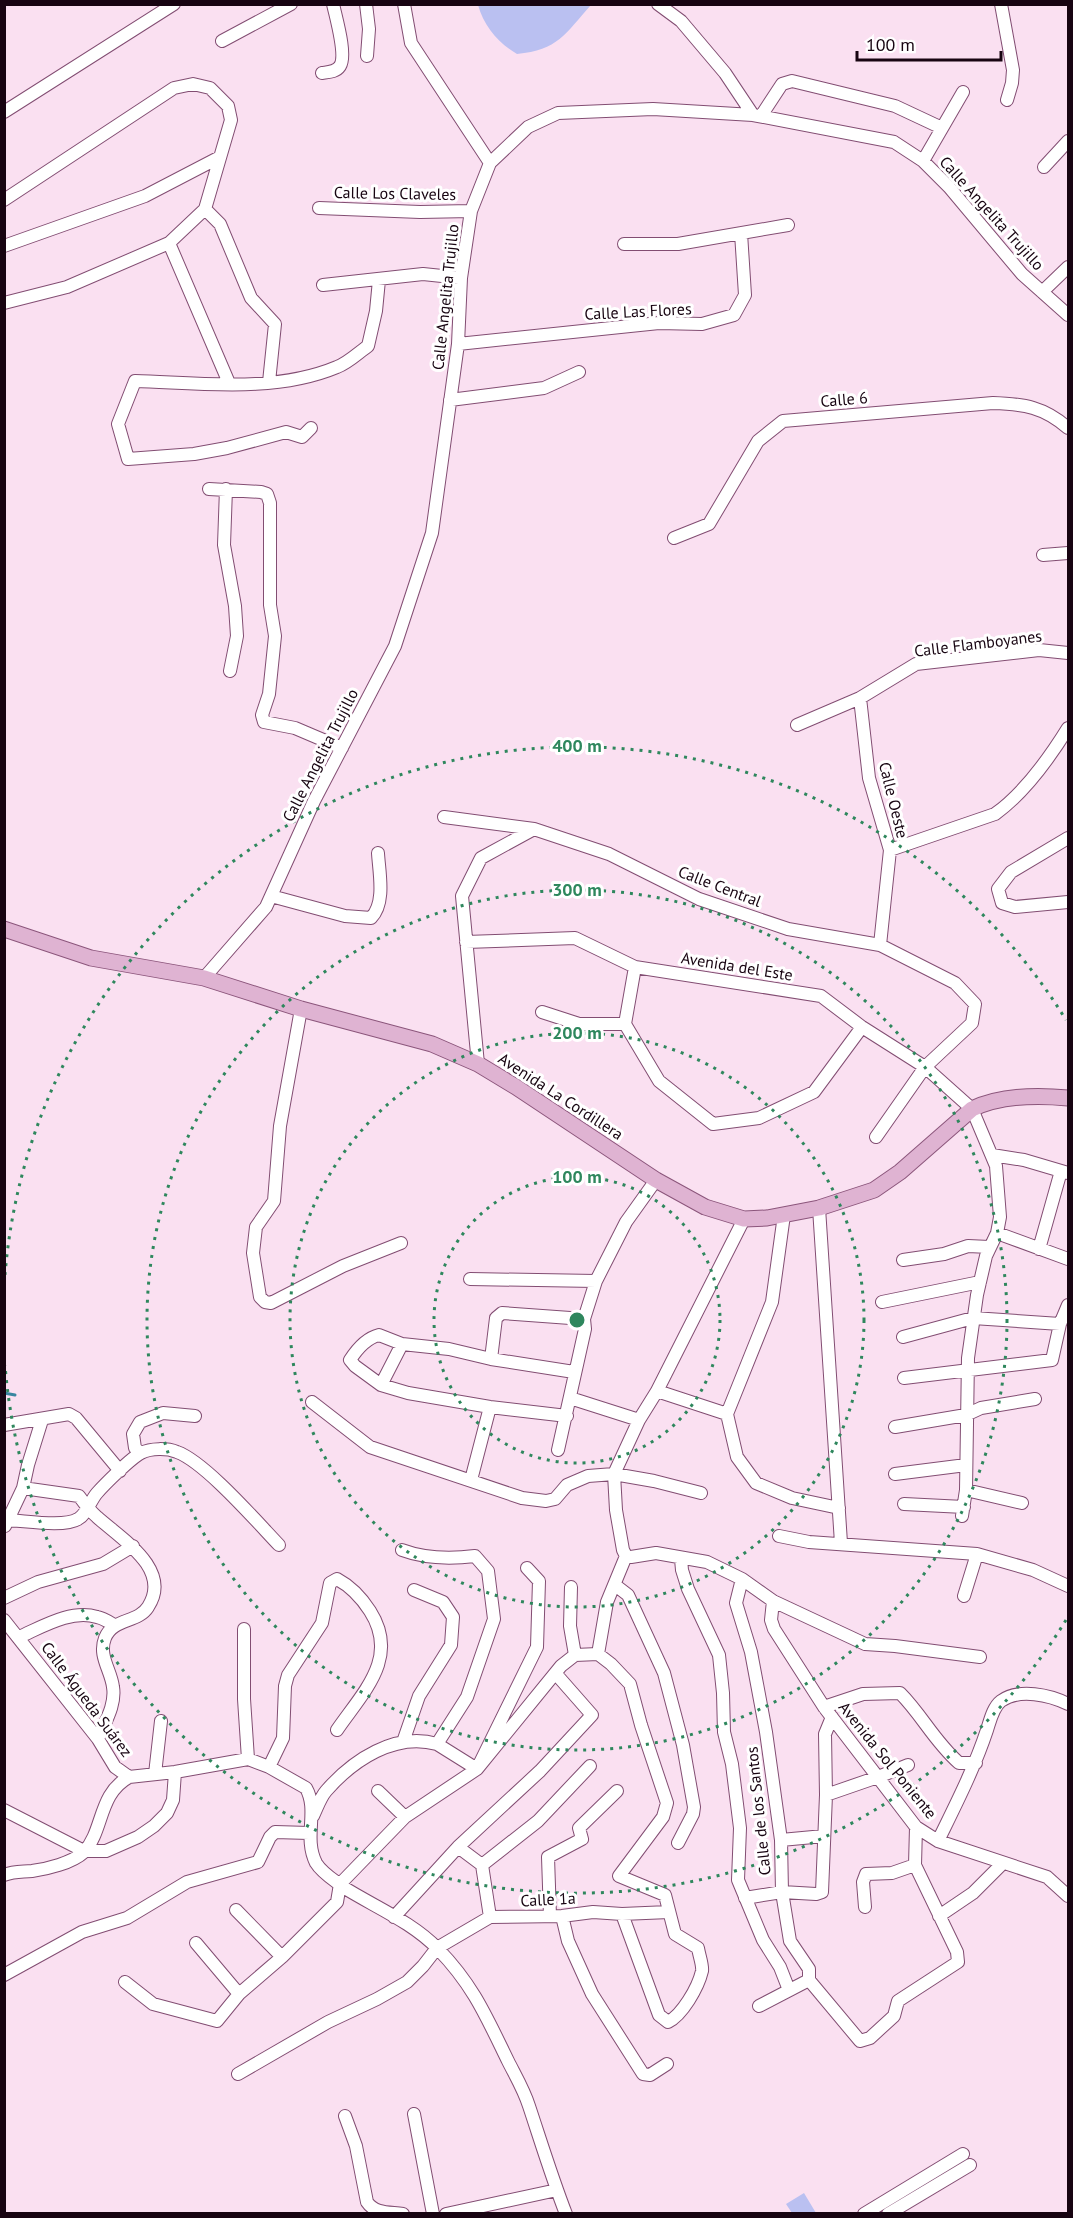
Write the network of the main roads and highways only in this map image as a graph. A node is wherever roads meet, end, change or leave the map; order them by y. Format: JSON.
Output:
{"nodes":[{"id":1,"x":4,"y":929,"type":"edge"},
{"id":2,"x":1068,"y":1098,"type":"edge"}],
"edges":[{"from":1,"to":2,"type":"main road","name":"Avenida La Cordillera"}]}
